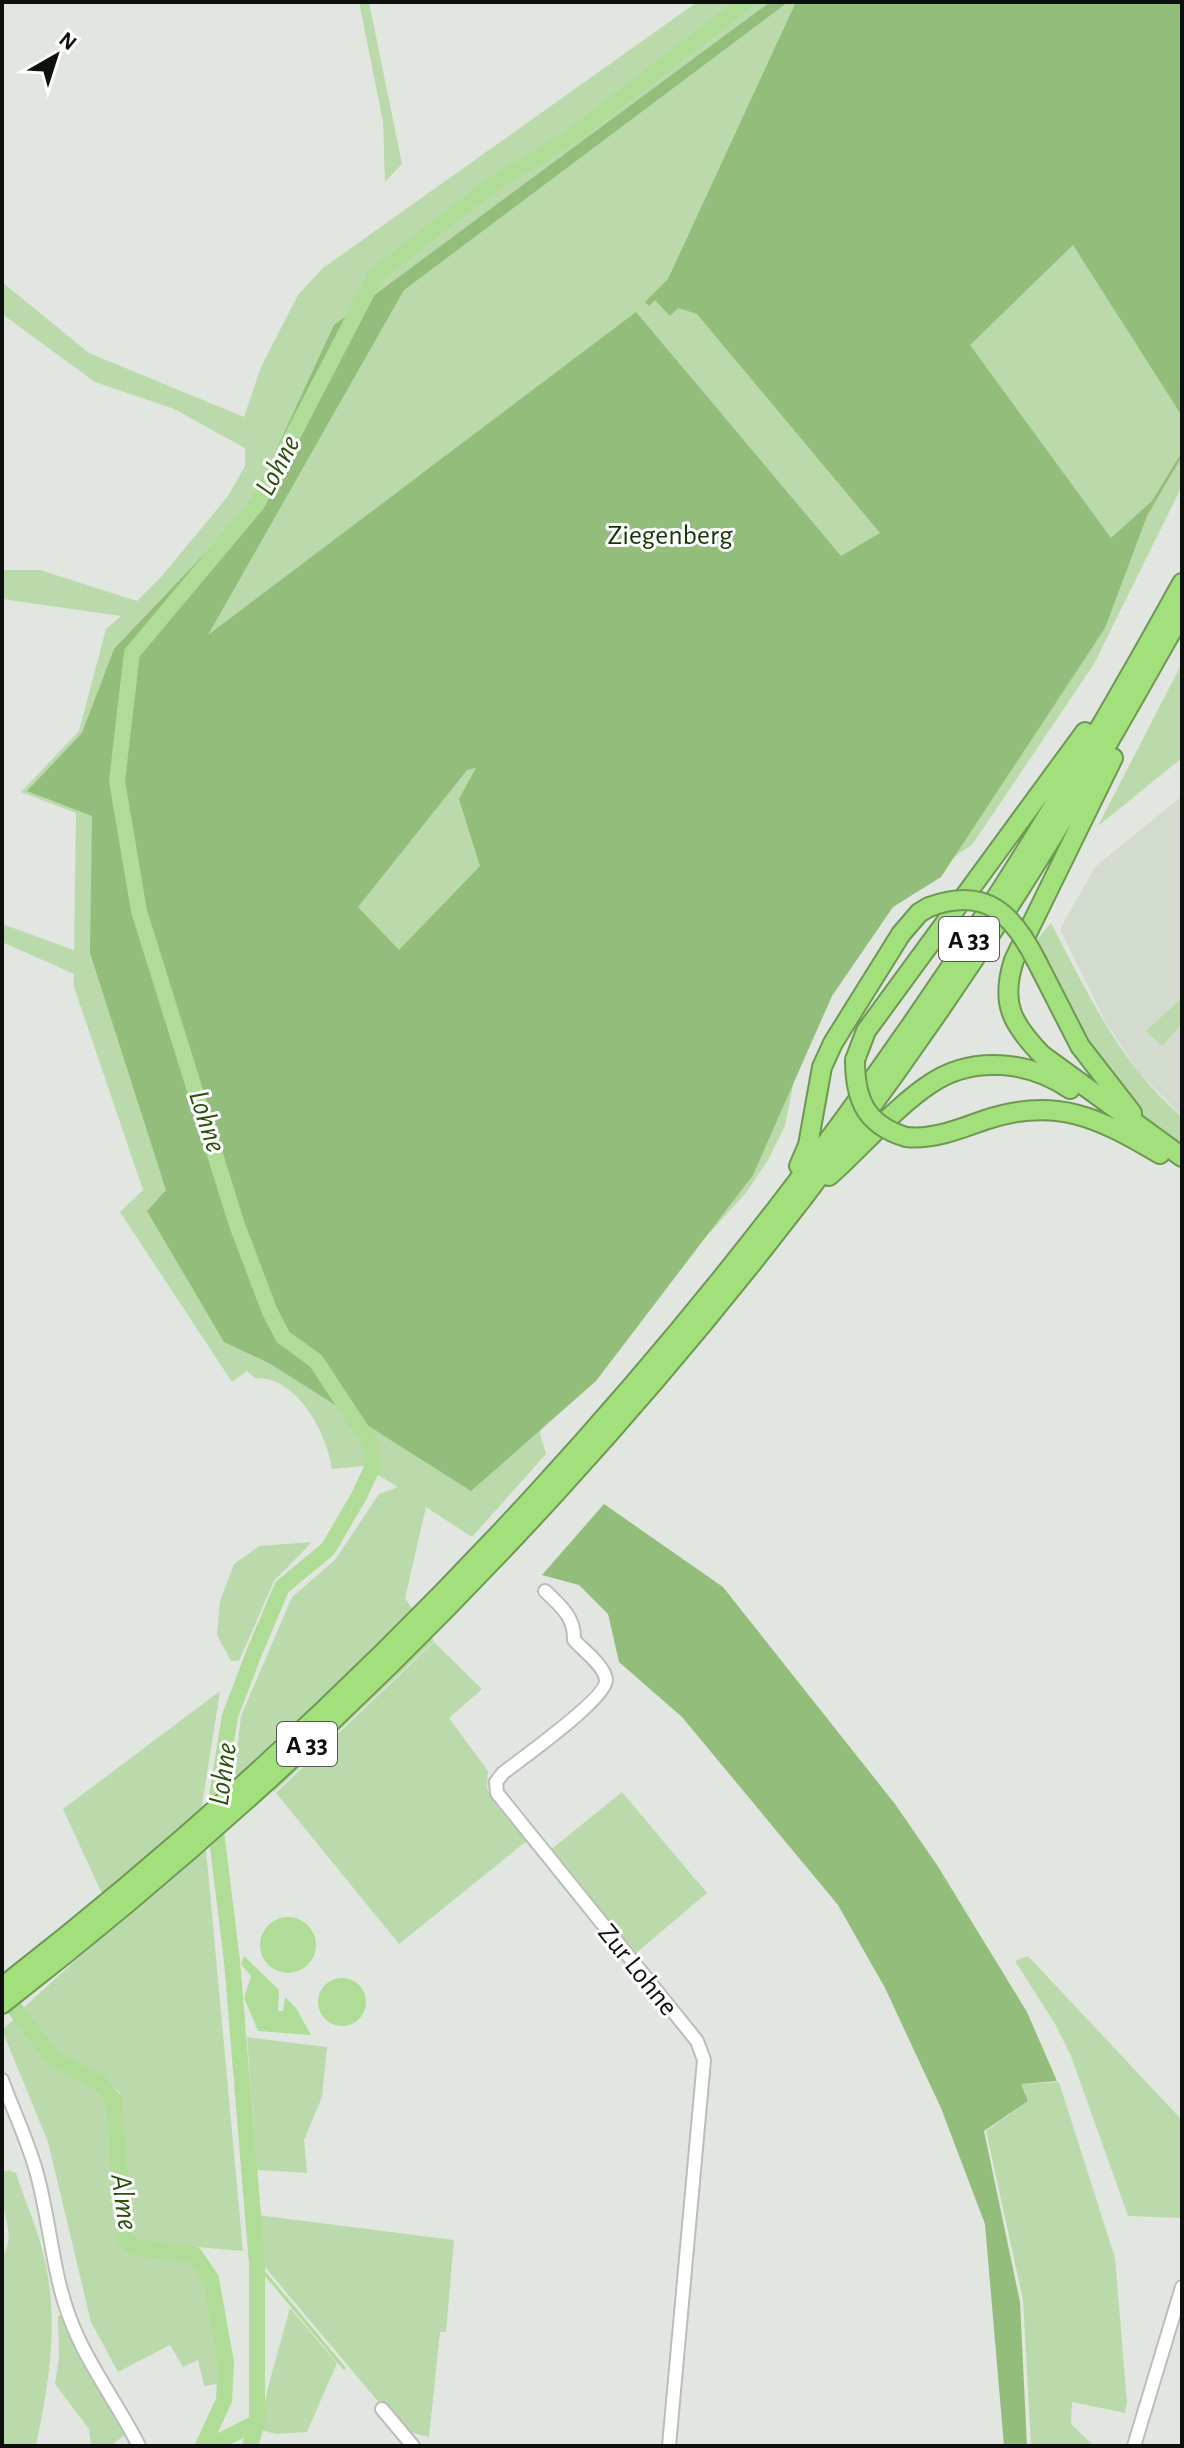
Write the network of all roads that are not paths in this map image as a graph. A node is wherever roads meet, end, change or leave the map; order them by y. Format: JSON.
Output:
{"nodes":[{"id":1,"x":1182,"y":583,"type":"edge"},
{"id":2,"x":1182,"y":613,"type":"edge"},
{"id":3,"x":1137,"y":664,"type":"junction"},
{"id":4,"x":1131,"y":704,"type":"junction"},
{"id":5,"x":1158,"y":1146,"type":"junction"},
{"id":6,"x":1182,"y":1157,"type":"edge"},
{"id":7,"x":1182,"y":1170,"type":"edge"},
{"id":8,"x":791,"y":1201,"type":"junction"},
{"id":9,"x":582,"y":1453,"type":"junction"},
{"id":10,"x":545,"y":1591,"type":"dead end"},
{"id":11,"x":2,"y":1987,"type":"edge"},
{"id":12,"x":2,"y":2004,"type":"edge"},
{"id":13,"x":2,"y":2080,"type":"edge"},
{"id":14,"x":1182,"y":2287,"type":"edge"},
{"id":15,"x":382,"y":2409,"type":"dead end"},
{"id":16,"x":139,"y":2446,"type":"edge"},
{"id":17,"x":413,"y":2446,"type":"edge"},
{"id":18,"x":669,"y":2446,"type":"edge"},
{"id":19,"x":1134,"y":2446,"type":"edge"}],
"edges":[{"from":1,"to":3,"type":"highway","number":"A 33"},
{"from":2,"to":4,"type":"highway","number":"A 33"},
{"from":3,"to":5,"type":"highway","bridge":true},
{"from":3,"to":8,"type":"highway","number":"A 33"},
{"from":4,"to":5,"type":"highway"},
{"from":4,"to":8,"type":"highway","number":"A 33"},
{"from":5,"to":6,"type":"highway"},
{"from":5,"to":7,"type":"highway"},
{"from":5,"to":8,"type":"highway"},
{"from":5,"to":8,"type":"highway","bridge":true},
{"from":8,"to":9,"type":"highway","number":"A 33"},
{"from":9,"to":11,"type":"highway","number":"A 33"},
{"from":9,"to":12,"type":"highway","number":"A 33"},
{"from":10,"to":18,"type":"street","name":"Zur Lohne"},
{"from":13,"to":16,"type":"street"},
{"from":14,"to":19,"type":"street"},
{"from":15,"to":17,"type":"street"}]}
